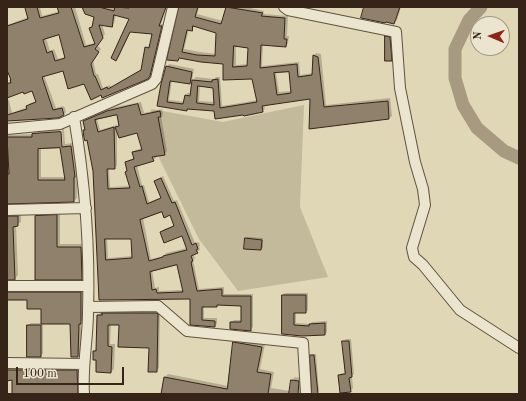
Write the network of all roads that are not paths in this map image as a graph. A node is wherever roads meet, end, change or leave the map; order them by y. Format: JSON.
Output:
{"nodes":[{"id":1,"x":173,"y":7,"type":"edge"},
{"id":2,"x":284,"y":7,"type":"edge"},
{"id":3,"x":74,"y":117,"type":"junction"},
{"id":4,"x":7,"y":129,"type":"edge"},
{"id":5,"x":86,"y":208,"type":"junction"},
{"id":6,"x":7,"y":210,"type":"edge"},
{"id":7,"x":7,"y":286,"type":"edge"},
{"id":8,"x":88,"y":286,"type":"junction"},
{"id":9,"x":88,"y":307,"type":"junction"},
{"id":10,"x":519,"y":348,"type":"edge"},
{"id":11,"x":7,"y":363,"type":"edge"},
{"id":12,"x":84,"y":364,"type":"junction"},
{"id":13,"x":84,"y":394,"type":"edge"},
{"id":14,"x":306,"y":394,"type":"edge"}],
"edges":[{"from":1,"to":3,"type":"street"},
{"from":2,"to":10,"type":"street"},
{"from":3,"to":4,"type":"street"},
{"from":3,"to":5,"type":"street"},
{"from":5,"to":6,"type":"street"},
{"from":5,"to":8,"type":"street"},
{"from":7,"to":8,"type":"street"},
{"from":8,"to":9,"type":"street"},
{"from":9,"to":12,"type":"street"},
{"from":9,"to":14,"type":"street"},
{"from":11,"to":12,"type":"street"},
{"from":12,"to":13,"type":"street"}]}
